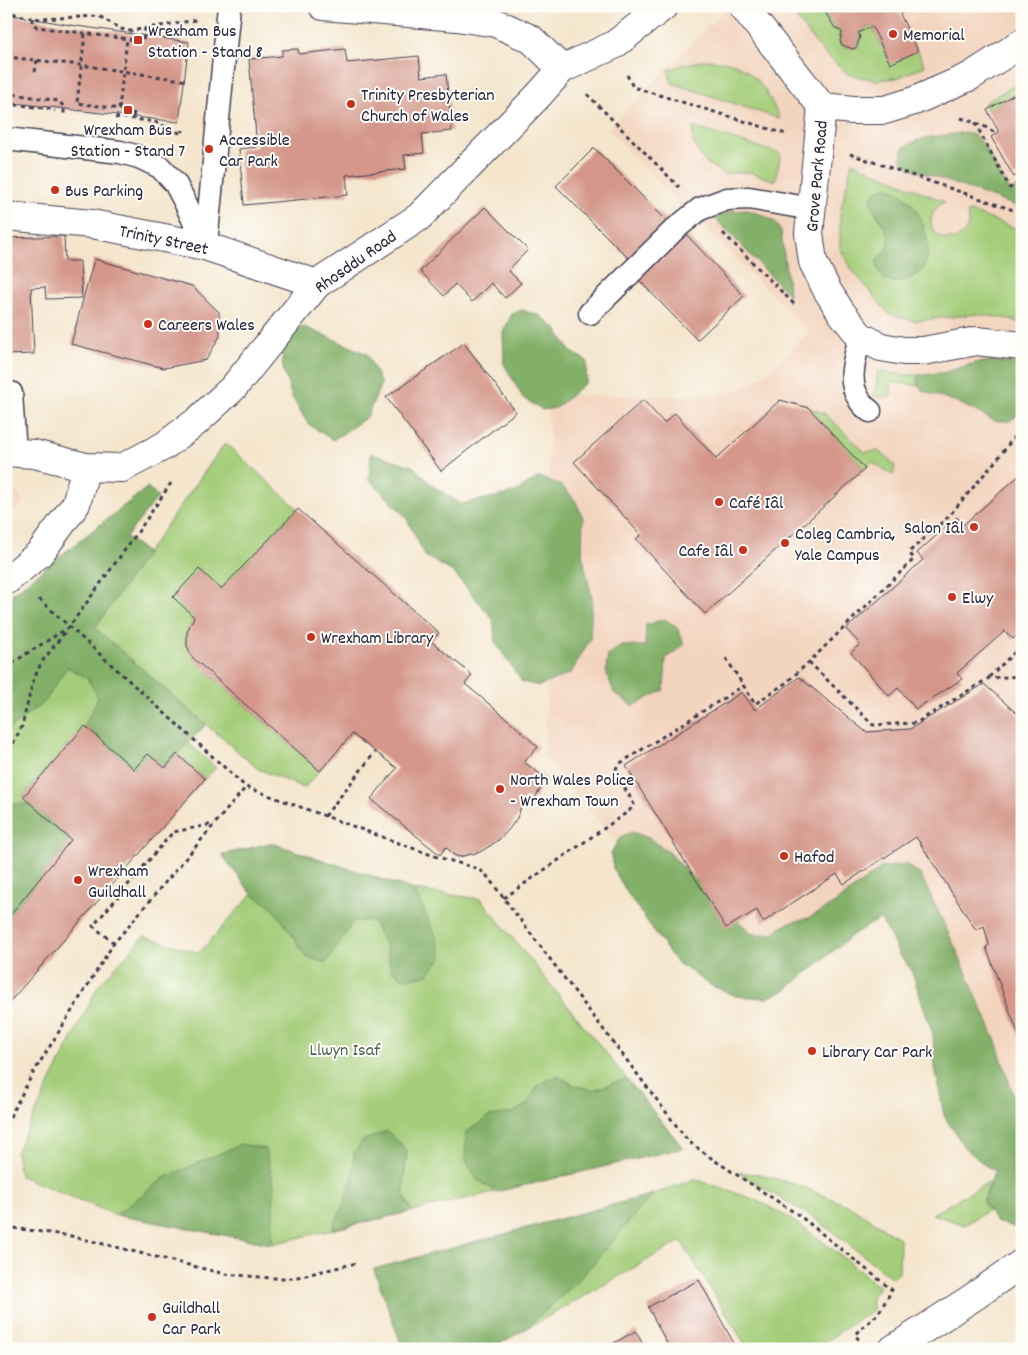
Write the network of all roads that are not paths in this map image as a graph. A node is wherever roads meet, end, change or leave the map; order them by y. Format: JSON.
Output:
{"nodes":[{"id":1,"x":229,"y":6,"type":"edge"},
{"id":2,"x":323,"y":6,"type":"edge"},
{"id":3,"x":664,"y":6,"type":"edge"},
{"id":4,"x":743,"y":6,"type":"edge"},
{"id":5,"x":1022,"y":43,"type":"edge"},
{"id":6,"x":562,"y":69,"type":"junction"},
{"id":7,"x":822,"y":107,"type":"junction"},
{"id":8,"x":6,"y":139,"type":"edge"},
{"id":9,"x":812,"y":209,"type":"junction"},
{"id":10,"x":6,"y":216,"type":"edge"},
{"id":11,"x":205,"y":246,"type":"junction"},
{"id":12,"x":317,"y":284,"type":"junction"},
{"id":13,"x":590,"y":313,"type":"dead end"},
{"id":14,"x":860,"y":336,"type":"junction"},
{"id":15,"x":1022,"y":346,"type":"edge"},
{"id":16,"x":6,"y":393,"type":"edge"},
{"id":17,"x":870,"y":411,"type":"dead end"},
{"id":18,"x":11,"y":452,"type":"edge"},
{"id":19,"x":86,"y":467,"type":"junction"},
{"id":20,"x":10,"y":578,"type":"edge"},
{"id":21,"x":1022,"y":1263,"type":"edge"},
{"id":22,"x":893,"y":1349,"type":"edge"}],
"edges":[{"from":1,"to":11,"type":"lane"},
{"from":2,"to":6,"type":"street"},
{"from":3,"to":6,"type":"street","name":"Rhosddu Road"},
{"from":4,"to":7,"type":"street","name":"Grove Park Road"},
{"from":5,"to":7,"type":"street","name":"Grove Park Road"},
{"from":6,"to":12,"type":"street","name":"Rhosddu Road"},
{"from":7,"to":9,"type":"street","name":"Grove Park Road"},
{"from":8,"to":11,"type":"lane"},
{"from":9,"to":13,"type":"lane"},
{"from":9,"to":14,"type":"street","name":"Grove Park Road"},
{"from":10,"to":11,"type":"street","name":"Trinity Street"},
{"from":11,"to":12,"type":"street","name":"Trinity Street"},
{"from":12,"to":19,"type":"street","name":"Rhosddu Road"},
{"from":14,"to":15,"type":"street","name":"Grove Park Road"},
{"from":14,"to":17,"type":"lane"},
{"from":16,"to":18,"type":"lane"},
{"from":18,"to":19,"type":"street","name":"Rhosddu Road"},
{"from":19,"to":20,"type":"street"},
{"from":21,"to":22,"type":"street"}]}
